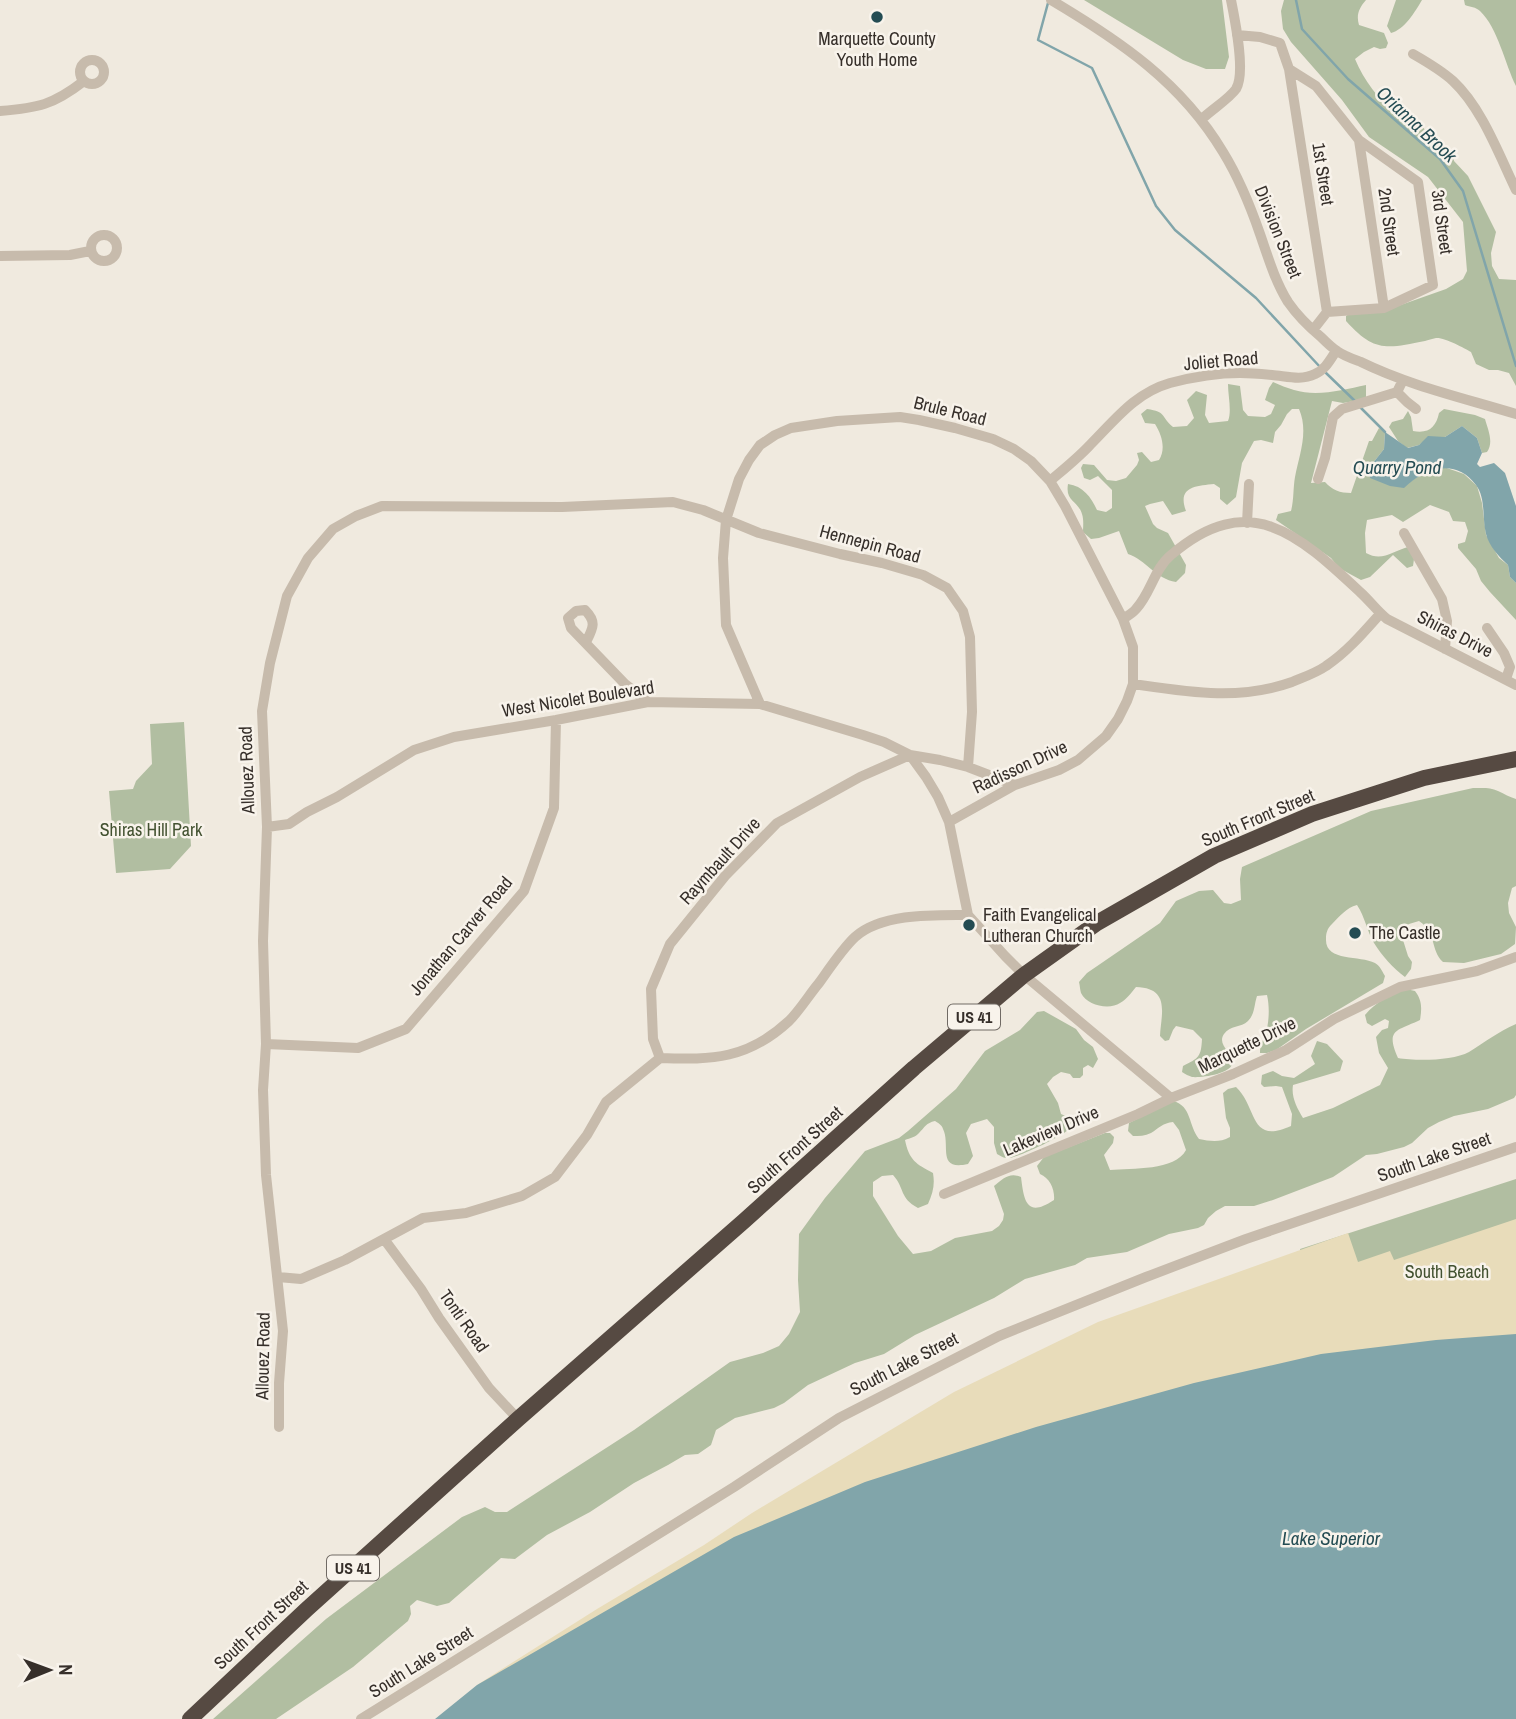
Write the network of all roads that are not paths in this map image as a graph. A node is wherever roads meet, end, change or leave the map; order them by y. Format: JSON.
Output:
{"nodes":[{"id":1,"x":1051,"y":0,"type":"edge"},
{"id":2,"x":1231,"y":0,"type":"edge"},
{"id":3,"x":1237,"y":35,"type":"junction"},
{"id":4,"x":1413,"y":54,"type":"dead end"},
{"id":5,"x":1289,"y":69,"type":"junction"},
{"id":6,"x":84,"y":81,"type":"dead end"},
{"id":7,"x":0,"y":111,"type":"edge"},
{"id":8,"x":1202,"y":119,"type":"junction"},
{"id":9,"x":1359,"y":141,"type":"junction"},
{"id":10,"x":1516,"y":190,"type":"edge"},
{"id":11,"x":90,"y":251,"type":"dead end"},
{"id":12,"x":0,"y":256,"type":"edge"},
{"id":13,"x":1384,"y":308,"type":"junction"},
{"id":14,"x":1327,"y":312,"type":"junction"},
{"id":15,"x":1312,"y":330,"type":"junction"},
{"id":16,"x":1336,"y":351,"type":"junction"},
{"id":17,"x":1403,"y":380,"type":"junction"},
{"id":18,"x":1397,"y":392,"type":"junction"},
{"id":19,"x":1416,"y":409,"type":"dead end"},
{"id":20,"x":1516,"y":414,"type":"edge"},
{"id":21,"x":1318,"y":479,"type":"dead end"},
{"id":22,"x":1050,"y":481,"type":"junction"},
{"id":23,"x":1249,"y":484,"type":"dead end"},
{"id":24,"x":726,"y":520,"type":"junction"},
{"id":25,"x":1247,"y":523,"type":"junction"},
{"id":26,"x":1404,"y":533,"type":"dead end"},
{"id":27,"x":1380,"y":614,"type":"junction"},
{"id":28,"x":1123,"y":618,"type":"junction"},
{"id":29,"x":1487,"y":628,"type":"dead end"},
{"id":30,"x":586,"y":642,"type":"dead end"},
{"id":31,"x":1445,"y":649,"type":"junction"},
{"id":32,"x":1511,"y":682,"type":"edge"},
{"id":33,"x":1133,"y":684,"type":"junction"},
{"id":34,"x":648,"y":702,"type":"junction"},
{"id":35,"x":760,"y":704,"type":"junction"},
{"id":36,"x":556,"y":720,"type":"junction"},
{"id":37,"x":910,"y":755,"type":"junction"},
{"id":38,"x":1516,"y":759,"type":"edge"},
{"id":39,"x":968,"y":767,"type":"junction"},
{"id":40,"x":1014,"y":785,"type":"junction"},
{"id":41,"x":949,"y":822,"type":"junction"},
{"id":42,"x":267,"y":827,"type":"junction"},
{"id":43,"x":968,"y":915,"type":"junction"},
{"id":44,"x":1516,"y":957,"type":"edge"},
{"id":45,"x":1024,"y":975,"type":"junction"},
{"id":46,"x":266,"y":1044,"type":"junction"},
{"id":47,"x":660,"y":1058,"type":"junction"},
{"id":48,"x":1171,"y":1098,"type":"junction"},
{"id":49,"x":1516,"y":1147,"type":"edge"},
{"id":50,"x":944,"y":1194,"type":"dead end"},
{"id":51,"x":384,"y":1240,"type":"junction"},
{"id":52,"x":278,"y":1277,"type":"junction"},
{"id":53,"x":518,"y":1419,"type":"junction"},
{"id":54,"x":279,"y":1427,"type":"dead end"},
{"id":55,"x":190,"y":1719,"type":"edge"},
{"id":56,"x":361,"y":1719,"type":"edge"}],
"edges":[{"from":1,"to":8,"type":"street","name":"Division Street"},
{"from":2,"to":3,"type":"street"},
{"from":3,"to":5,"type":"street","name":"1st Street"},
{"from":3,"to":8,"type":"street"},
{"from":4,"to":10,"type":"street"},
{"from":5,"to":9,"type":"street"},
{"from":5,"to":14,"type":"street","name":"1st Street"},
{"from":6,"to":7,"type":"street"},
{"from":8,"to":15,"type":"street","name":"Division Street"},
{"from":9,"to":13,"type":"street","name":"2nd Street"},
{"from":9,"to":13,"type":"street","name":"3rd Street"},
{"from":11,"to":12,"type":"street"},
{"from":13,"to":14,"type":"street"},
{"from":14,"to":15,"type":"street"},
{"from":15,"to":16,"type":"street","name":"Division Street"},
{"from":16,"to":17,"type":"street","name":"Division Street"},
{"from":16,"to":22,"type":"street","name":"Joliet Road"},
{"from":17,"to":18,"type":"street"},
{"from":17,"to":20,"type":"street","name":"Division Street"},
{"from":18,"to":19,"type":"street"},
{"from":18,"to":21,"type":"street"},
{"from":22,"to":24,"type":"street","name":"Brule Road"},
{"from":22,"to":28,"type":"street","name":"Brule Road"},
{"from":23,"to":25,"type":"street"},
{"from":24,"to":35,"type":"street","name":"Brule Road"},
{"from":24,"to":39,"type":"street","name":"Hennepin Road"},
{"from":24,"to":42,"type":"street","name":"Allouez Road"},
{"from":25,"to":27,"type":"street"},
{"from":25,"to":28,"type":"street"},
{"from":26,"to":31,"type":"street"},
{"from":27,"to":31,"type":"street","name":"Shiras Drive"},
{"from":27,"to":33,"type":"street"},
{"from":28,"to":33,"type":"street","name":"Radisson Drive"},
{"from":29,"to":32,"type":"street"},
{"from":30,"to":34,"type":"street"},
{"from":31,"to":32,"type":"street","name":"Shiras Drive"},
{"from":33,"to":40,"type":"street","name":"Radisson Drive"},
{"from":34,"to":35,"type":"street","name":"West Nicolet Boulevard"},
{"from":34,"to":36,"type":"street","name":"West Nicolet Boulevard"},
{"from":35,"to":37,"type":"street","name":"West Nicolet Boulevard"},
{"from":36,"to":42,"type":"street","name":"West Nicolet Boulevard"},
{"from":36,"to":46,"type":"street","name":"Jonathan Carver Road"},
{"from":37,"to":39,"type":"street","name":"West Nicolet Boulevard"},
{"from":37,"to":41,"type":"street"},
{"from":37,"to":47,"type":"street","name":"Raymbault Drive"},
{"from":38,"to":45,"type":"highway","name":"South Front Street","number":"US 41"},
{"from":39,"to":40,"type":"street","name":"West Nicolet Boulevard"},
{"from":40,"to":41,"type":"street","name":"Radisson Drive"},
{"from":41,"to":43,"type":"street"},
{"from":42,"to":46,"type":"street","name":"Allouez Road"},
{"from":43,"to":45,"type":"street"},
{"from":43,"to":47,"type":"street"},
{"from":44,"to":48,"type":"street","name":"Marquette Drive"},
{"from":45,"to":48,"type":"street"},
{"from":45,"to":53,"type":"highway","name":"South Front Street","number":"US 41"},
{"from":46,"to":52,"type":"street","name":"Allouez Road"},
{"from":47,"to":51,"type":"street"},
{"from":48,"to":50,"type":"street","name":"Lakeview Drive"},
{"from":49,"to":56,"type":"street","name":"South Lake Street"},
{"from":51,"to":52,"type":"street"},
{"from":51,"to":53,"type":"street","name":"Tonti Road"},
{"from":52,"to":54,"type":"street","name":"Allouez Road"},
{"from":53,"to":55,"type":"highway","name":"South Front Street","number":"US 41"}]}
